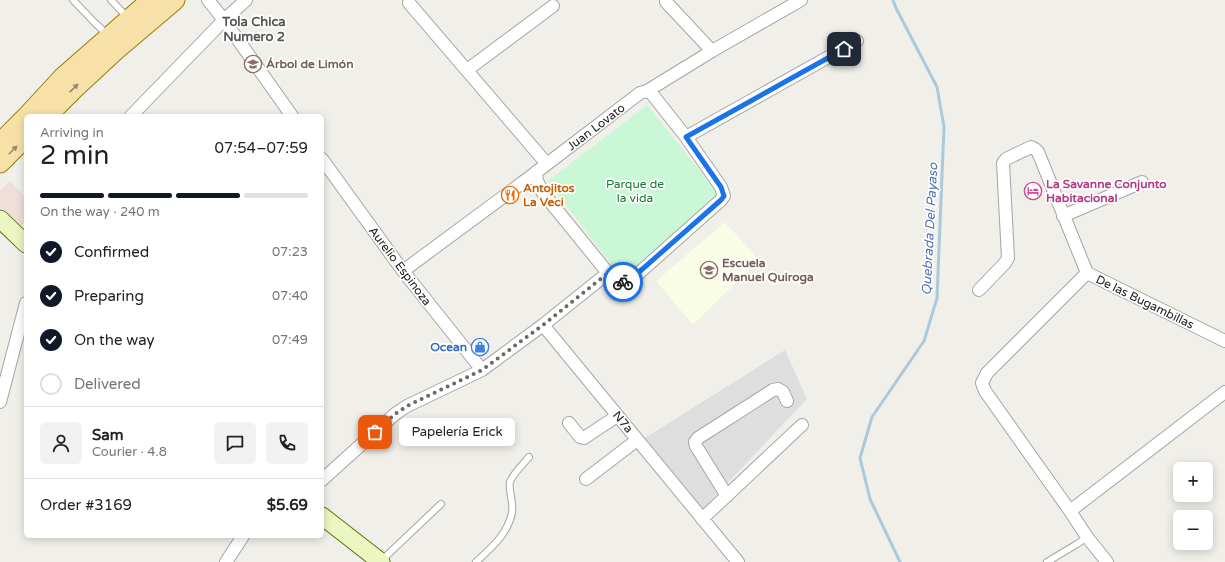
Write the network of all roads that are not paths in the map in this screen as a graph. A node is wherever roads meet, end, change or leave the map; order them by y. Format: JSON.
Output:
{"nodes":[{"id":1,"x":74,"y":0,"type":"edge"},
{"id":2,"x":111,"y":0,"type":"edge"},
{"id":3,"x":175,"y":0,"type":"edge"},
{"id":4,"x":208,"y":0,"type":"edge"},
{"id":5,"x":246,"y":0,"type":"edge"},
{"id":6,"x":666,"y":0,"type":"edge"},
{"id":7,"x":801,"y":0,"type":"edge"},
{"id":8,"x":149,"y":1,"type":"edge"},
{"id":9,"x":409,"y":3,"type":"dead end"},
{"id":10,"x":553,"y":6,"type":"dead end"},
{"id":11,"x":129,"y":19,"type":"junction"},
{"id":12,"x":224,"y":20,"type":"junction"},
{"id":13,"x":109,"y":36,"type":"junction"},
{"id":14,"x":857,"y":41,"type":"dead end"},
{"id":15,"x":712,"y":51,"type":"junction"},
{"id":16,"x":466,"y":70,"type":"junction"},
{"id":17,"x":647,"y":91,"type":"junction"},
{"id":18,"x":28,"y":114,"type":"edge"},
{"id":19,"x":49,"y":114,"type":"edge"},
{"id":20,"x":133,"y":114,"type":"edge"},
{"id":21,"x":291,"y":114,"type":"edge"},
{"id":22,"x":24,"y":118,"type":"edge"},
{"id":23,"x":686,"y":137,"type":"junction"},
{"id":24,"x":24,"y":139,"type":"edge"},
{"id":25,"x":0,"y":143,"type":"edge"},
{"id":26,"x":324,"y":162,"type":"edge"},
{"id":27,"x":0,"y":163,"type":"edge"},
{"id":28,"x":547,"y":164,"type":"junction"},
{"id":29,"x":536,"y":172,"type":"junction"},
{"id":30,"x":1142,"y":182,"type":"dead end"},
{"id":31,"x":1063,"y":216,"type":"junction"},
{"id":32,"x":0,"y":219,"type":"edge"},
{"id":33,"x":24,"y":238,"type":"edge"},
{"id":34,"x":403,"y":271,"type":"junction"},
{"id":35,"x":608,"y":273,"type":"junction"},
{"id":36,"x":1086,"y":273,"type":"junction"},
{"id":37,"x":980,"y":290,"type":"dead end"},
{"id":38,"x":24,"y":311,"type":"edge"},
{"id":39,"x":543,"y":325,"type":"junction"},
{"id":40,"x":1225,"y":341,"type":"edge"},
{"id":41,"x":482,"y":370,"type":"junction"},
{"id":42,"x":1225,"y":392,"type":"edge"},
{"id":43,"x":787,"y":401,"type":"dead end"},
{"id":44,"x":0,"y":402,"type":"edge"},
{"id":45,"x":617,"y":416,"type":"junction"},
{"id":46,"x":569,"y":423,"type":"dead end"},
{"id":47,"x":802,"y":425,"type":"dead end"},
{"id":48,"x":637,"y":440,"type":"junction"},
{"id":49,"x":529,"y":457,"type":"dead end"},
{"id":50,"x":324,"y":478,"type":"edge"},
{"id":51,"x":586,"y":479,"type":"dead end"},
{"id":52,"x":727,"y":496,"type":"junction"},
{"id":53,"x":441,"y":504,"type":"dead end"},
{"id":54,"x":1070,"y":511,"type":"junction"},
{"id":55,"x":324,"y":518,"type":"edge"},
{"id":56,"x":702,"y":519,"type":"junction"},
{"id":57,"x":1086,"y":537,"type":"junction"},
{"id":58,"x":242,"y":538,"type":"edge"},
{"id":59,"x":1058,"y":559,"type":"edge"},
{"id":60,"x":226,"y":562,"type":"edge"},
{"id":61,"x":381,"y":562,"type":"edge"},
{"id":62,"x":476,"y":562,"type":"edge"},
{"id":63,"x":738,"y":562,"type":"edge"},
{"id":64,"x":1047,"y":562,"type":"edge"},
{"id":65,"x":1107,"y":562,"type":"edge"}],
"edges":[{"from":1,"to":13,"type":"lane"},
{"from":2,"to":11,"type":"lane"},
{"from":19,"to":3,"type":"main road","one_way":true},
{"from":4,"to":12,"type":"street"},
{"from":5,"to":12,"type":"street"},
{"from":6,"to":15,"type":"street"},
{"from":7,"to":15,"type":"street","name":"Juan Lovato"},
{"from":8,"to":11,"type":"main road"},
{"from":9,"to":16,"type":"street"},
{"from":10,"to":16,"type":"street"},
{"from":11,"to":13,"type":"main road"},
{"from":12,"to":20,"type":"street"},
{"from":12,"to":21,"type":"street"},
{"from":13,"to":18,"type":"main road"},
{"from":14,"to":23,"type":"street"},
{"from":15,"to":17,"type":"street","name":"Juan Lovato"},
{"from":16,"to":28,"type":"street"},
{"from":17,"to":23,"type":"street"},
{"from":17,"to":28,"type":"street","name":"Juan Lovato"},
{"from":22,"to":25,"type":"main road"},
{"from":23,"to":35,"type":"street"},
{"from":27,"to":24,"type":"main road","one_way":true},
{"from":26,"to":34,"type":"street","name":"Aurelio Espinoza"},
{"from":28,"to":29,"type":"street","name":"Juan Lovato"},
{"from":29,"to":34,"type":"street","name":"Juan Lovato"},
{"from":29,"to":35,"type":"street"},
{"from":30,"to":31,"type":"street"},
{"from":31,"to":36,"type":"street","name":"De las Bugambillas"},
{"from":31,"to":37,"type":"street","name":"De las Bugambillas"},
{"from":32,"to":33,"type":"street"},
{"from":34,"to":41,"type":"street","name":"Aurelio Espinoza"},
{"from":35,"to":39,"type":"street"},
{"from":36,"to":40,"type":"street","name":"De las Bugambillas"},
{"from":36,"to":54,"type":"street"},
{"from":38,"to":44,"type":"street"},
{"from":39,"to":41,"type":"street"},
{"from":39,"to":45,"type":"street","name":"N7a"},
{"from":41,"to":50,"type":"street"},
{"from":42,"to":54,"type":"street"},
{"from":43,"to":52,"type":"street"},
{"from":45,"to":46,"type":"street"},
{"from":45,"to":48,"type":"street","name":"N7a"},
{"from":47,"to":52,"type":"street"},
{"from":48,"to":51,"type":"street"},
{"from":48,"to":56,"type":"street","name":"N7a"},
{"from":49,"to":62,"type":"lane"},
{"from":52,"to":56,"type":"street"},
{"from":53,"to":61,"type":"lane"},
{"from":54,"to":57,"type":"street"},
{"from":55,"to":61,"type":"street"},
{"from":56,"to":63,"type":"street","name":"N7a"},
{"from":57,"to":59,"type":"lane"},
{"from":57,"to":65,"type":"street"},
{"from":58,"to":60,"type":"street"},
{"from":59,"to":64,"type":"lane"}]}
